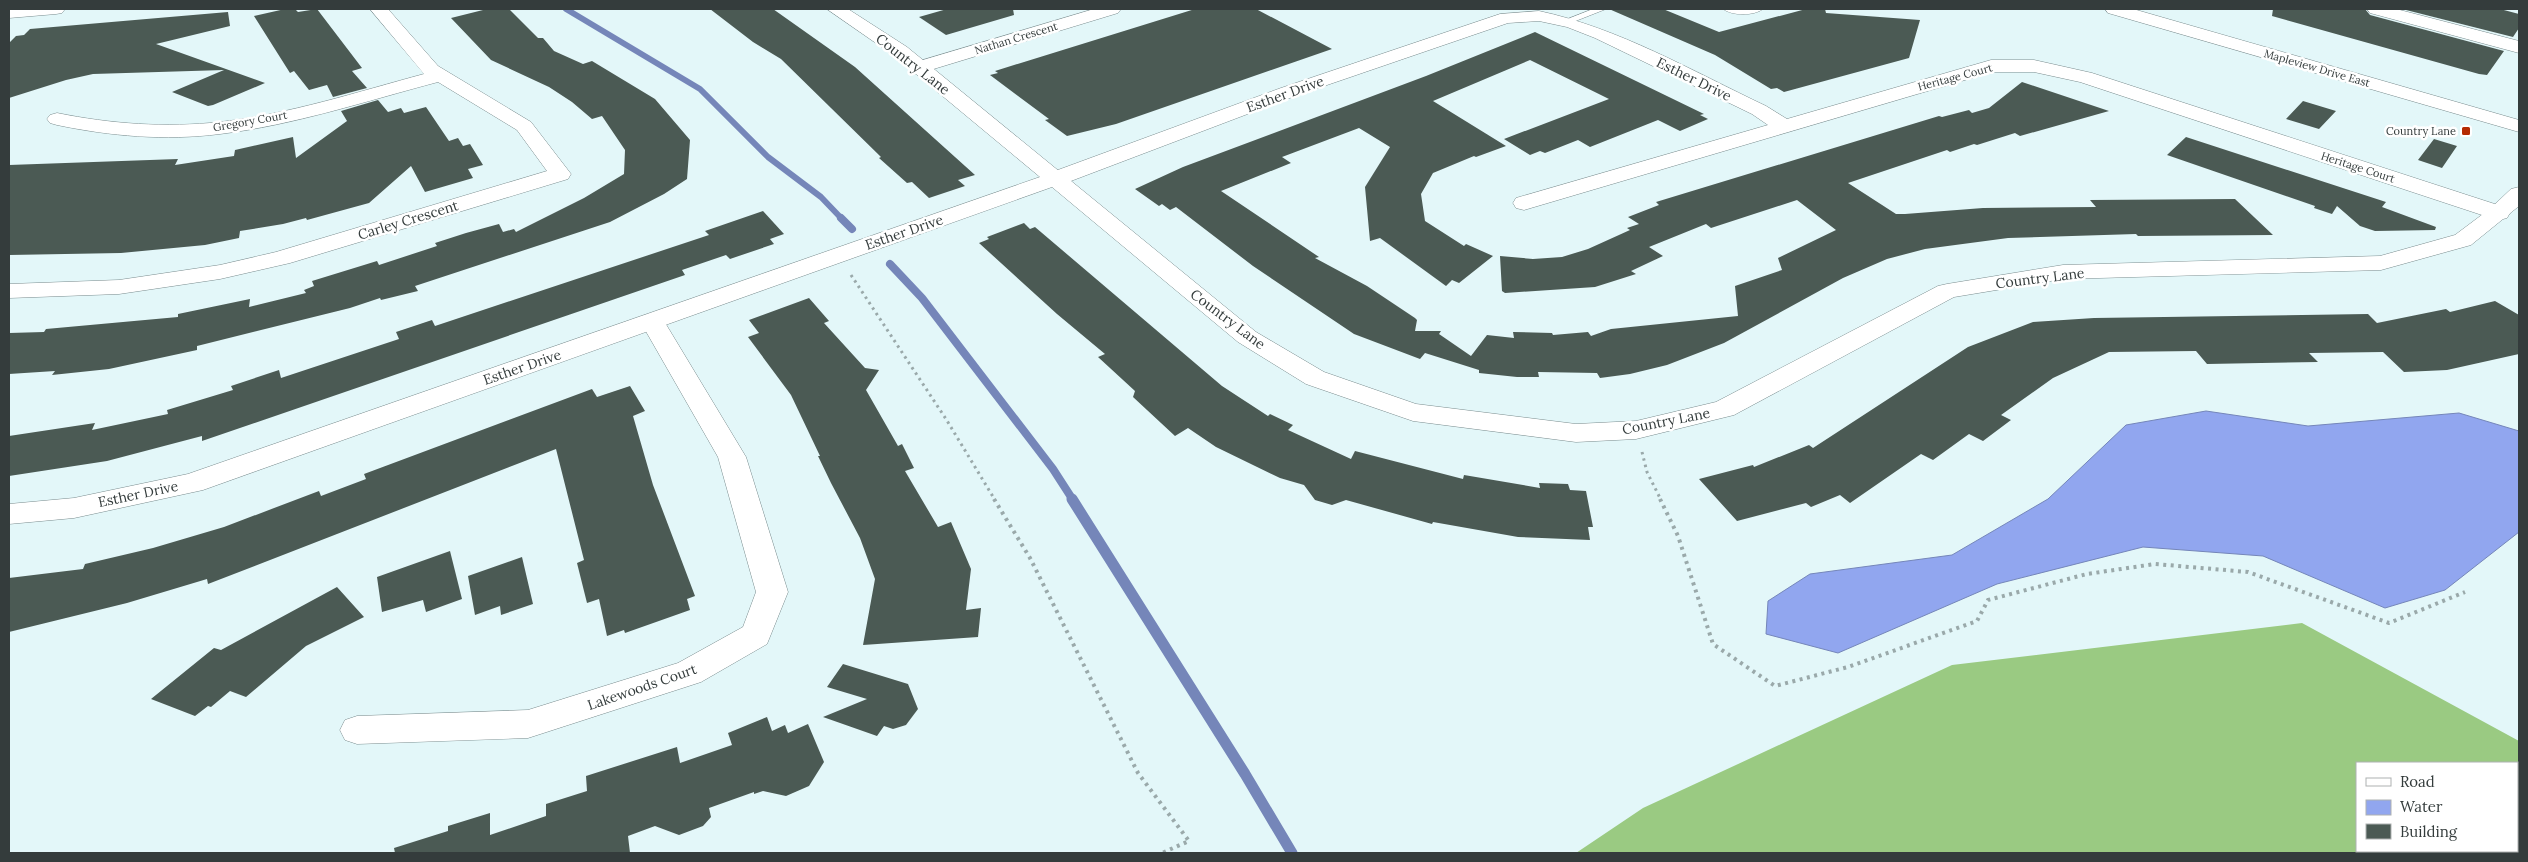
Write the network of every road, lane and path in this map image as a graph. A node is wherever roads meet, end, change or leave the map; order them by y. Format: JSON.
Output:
{"nodes":[{"id":1,"x":56,"y":9,"type":"edge"},
{"id":2,"x":379,"y":9,"type":"edge"},
{"id":3,"x":836,"y":9,"type":"edge"},
{"id":4,"x":1112,"y":9,"type":"edge"},
{"id":5,"x":1601,"y":9,"type":"edge"},
{"id":6,"x":1728,"y":9,"type":"edge"},
{"id":7,"x":1758,"y":9,"type":"edge"},
{"id":8,"x":2114,"y":9,"type":"edge"},
{"id":9,"x":2376,"y":9,"type":"edge"},
{"id":10,"x":9,"y":13,"type":"edge"},
{"id":11,"x":1565,"y":22,"type":"junction"},
{"id":12,"x":2519,"y":47,"type":"edge"},
{"id":13,"x":920,"y":67,"type":"junction"},
{"id":14,"x":439,"y":76,"type":"junction"},
{"id":15,"x":57,"y":119,"type":"dead end"},
{"id":16,"x":1783,"y":126,"type":"junction"},
{"id":17,"x":2519,"y":126,"type":"edge"},
{"id":18,"x":1055,"y":179,"type":"junction"},
{"id":19,"x":2519,"y":194,"type":"edge"},
{"id":20,"x":1524,"y":203,"type":"dead end"},
{"id":21,"x":2499,"y":213,"type":"junction"},
{"id":22,"x":839,"y":256,"type":"junction"},
{"id":23,"x":9,"y":291,"type":"edge"},
{"id":24,"x":652,"y":321,"type":"junction"},
{"id":25,"x":1636,"y":430,"type":"junction"},
{"id":26,"x":9,"y":514,"type":"edge"},
{"id":27,"x":2465,"y":592,"type":"dead end"},
{"id":28,"x":358,"y":730,"type":"dead end"},
{"id":29,"x":1162,"y":853,"type":"edge"}],
"edges":[{"from":1,"to":10,"type":"street"},
{"from":2,"to":14,"type":"street","name":"Carley Crescent"},
{"from":3,"to":13,"type":"street","name":"Country Lane"},
{"from":4,"to":13,"type":"street","name":"Nathan Crescent"},
{"from":5,"to":11,"type":"lane"},
{"from":6,"to":7,"type":"lane"},
{"from":8,"to":17,"type":"street","name":"Mapleview Drive East"},
{"from":9,"to":12,"type":"street"},
{"from":11,"to":16,"type":"street","name":"Esther Drive"},
{"from":11,"to":18,"type":"street","name":"Esther Drive"},
{"from":13,"to":18,"type":"street","name":"Country Lane"},
{"from":14,"to":15,"type":"street","name":"Gregory Court"},
{"from":14,"to":23,"type":"street","name":"Carley Crescent"},
{"from":16,"to":20,"type":"street","name":"Heritage Court"},
{"from":16,"to":21,"type":"street","name":"Heritage Court"},
{"from":18,"to":22,"type":"street","name":"Esther Drive"},
{"from":18,"to":25,"type":"street","name":"Country Lane"},
{"from":19,"to":21,"type":"street","name":"Country Lane"},
{"from":21,"to":25,"type":"street","name":"Country Lane"},
{"from":22,"to":24,"type":"street","name":"Esther Drive"},
{"from":22,"to":29,"type":"path"},
{"from":24,"to":26,"type":"street","name":"Esther Drive"},
{"from":24,"to":28,"type":"street","name":"Lakewoods Court"},
{"from":25,"to":27,"type":"path"}]}
